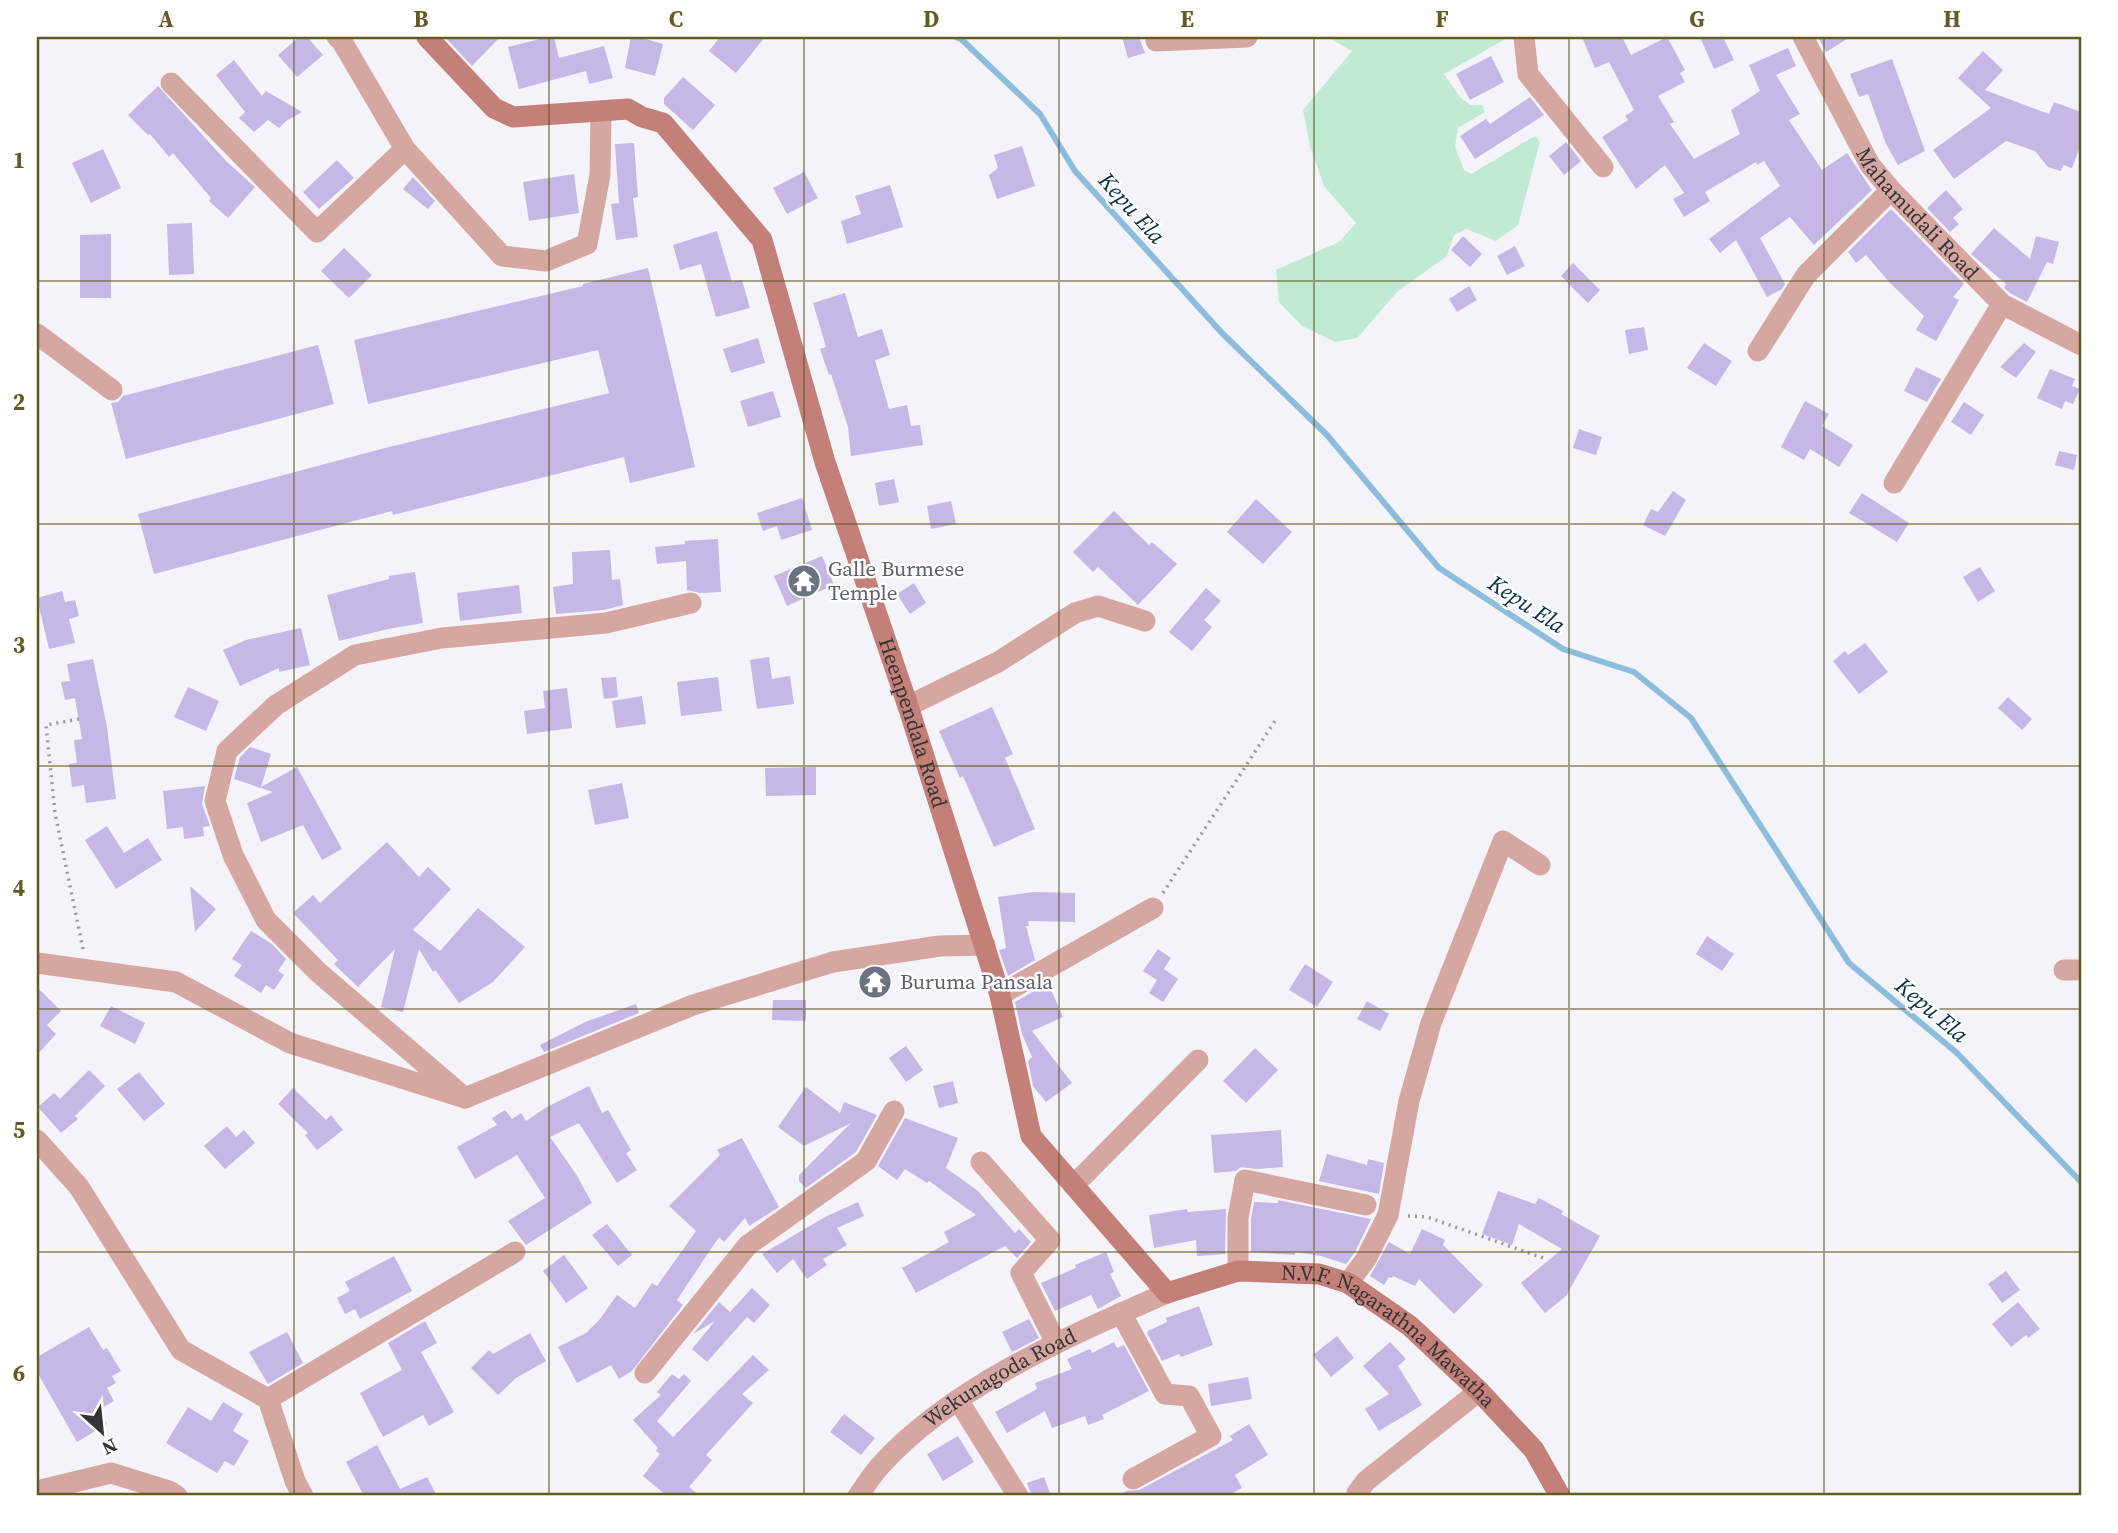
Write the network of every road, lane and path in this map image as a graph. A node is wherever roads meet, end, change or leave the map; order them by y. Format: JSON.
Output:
{"nodes":[{"id":1,"x":337,"y":37,"type":"edge"},
{"id":2,"x":427,"y":37,"type":"edge"},
{"id":3,"x":1247,"y":37,"type":"edge"},
{"id":4,"x":1524,"y":37,"type":"edge"},
{"id":5,"x":1803,"y":37,"type":"edge"},
{"id":6,"x":1156,"y":41,"type":"dead end"},
{"id":7,"x":171,"y":83,"type":"dead end"},
{"id":8,"x":601,"y":111,"type":"junction"},
{"id":9,"x":405,"y":149,"type":"junction"},
{"id":10,"x":1603,"y":167,"type":"dead end"},
{"id":11,"x":1891,"y":190,"type":"junction"},
{"id":12,"x":2002,"y":304,"type":"junction"},
{"id":13,"x":37,"y":334,"type":"edge"},
{"id":14,"x":2081,"y":345,"type":"edge"},
{"id":15,"x":1758,"y":351,"type":"dead end"},
{"id":16,"x":112,"y":390,"type":"dead end"},
{"id":17,"x":1894,"y":483,"type":"dead end"},
{"id":18,"x":691,"y":603,"type":"dead end"},
{"id":19,"x":1145,"y":621,"type":"dead end"},
{"id":20,"x":908,"y":706,"type":"junction"},
{"id":21,"x":79,"y":719,"type":"dead end"},
{"id":22,"x":1275,"y":722,"type":"dead end"},
{"id":23,"x":1541,"y":865,"type":"dead end"},
{"id":24,"x":1153,"y":908,"type":"joint"},
{"id":25,"x":985,"y":944,"type":"junction"},
{"id":26,"x":37,"y":963,"type":"edge"},
{"id":27,"x":87,"y":969,"type":"junction"},
{"id":28,"x":1000,"y":995,"type":"junction"},
{"id":29,"x":1198,"y":1060,"type":"dead end"},
{"id":30,"x":465,"y":1098,"type":"junction"},
{"id":31,"x":894,"y":1111,"type":"dead end"},
{"id":32,"x":37,"y":1140,"type":"edge"},
{"id":33,"x":981,"y":1162,"type":"dead end"},
{"id":34,"x":1074,"y":1185,"type":"junction"},
{"id":35,"x":1366,"y":1205,"type":"dead end"},
{"id":36,"x":1388,"y":1215,"type":"junction"},
{"id":37,"x":515,"y":1252,"type":"dead end"},
{"id":38,"x":1546,"y":1258,"type":"dead end"},
{"id":39,"x":1238,"y":1271,"type":"junction"},
{"id":40,"x":1348,"y":1283,"type":"junction"},
{"id":41,"x":1167,"y":1293,"type":"junction"},
{"id":42,"x":1121,"y":1313,"type":"junction"},
{"id":43,"x":1056,"y":1343,"type":"junction"},
{"id":44,"x":645,"y":1373,"type":"dead end"},
{"id":45,"x":1479,"y":1391,"type":"junction"},
{"id":46,"x":268,"y":1399,"type":"junction"},
{"id":47,"x":958,"y":1400,"type":"junction"},
{"id":48,"x":1133,"y":1479,"type":"dead end"},
{"id":49,"x":37,"y":1491,"type":"edge"},
{"id":50,"x":177,"y":1496,"type":"edge"},
{"id":51,"x":303,"y":1496,"type":"edge"},
{"id":52,"x":858,"y":1496,"type":"edge"},
{"id":53,"x":1018,"y":1496,"type":"edge"},
{"id":54,"x":1357,"y":1496,"type":"edge"},
{"id":55,"x":1560,"y":1496,"type":"edge"}],
"edges":[{"from":1,"to":9,"type":"street"},
{"from":2,"to":8,"type":"street","name":"Heenpendala Road"},
{"from":3,"to":6,"type":"street"},
{"from":4,"to":10,"type":"street"},
{"from":5,"to":11,"type":"street","name":"Mahamudali Road"},
{"from":7,"to":9,"type":"street"},
{"from":8,"to":9,"type":"street"},
{"from":8,"to":20,"type":"street","name":"Heenpendala Road"},
{"from":11,"to":12,"type":"street","name":"Mahamudali Road"},
{"from":11,"to":15,"type":"street"},
{"from":12,"to":14,"type":"street","name":"Mahamudali Road"},
{"from":12,"to":17,"type":"street"},
{"from":13,"to":16,"type":"street"},
{"from":18,"to":30,"type":"street"},
{"from":19,"to":20,"type":"street"},
{"from":20,"to":25,"type":"street","name":"Heenpendala Road"},
{"from":21,"to":27,"type":"path"},
{"from":22,"to":24,"type":"path"},
{"from":23,"to":36,"type":"street"},
{"from":24,"to":28,"type":"street"},
{"from":25,"to":28,"type":"street","name":"Heenpendala Road"},
{"from":25,"to":30,"type":"street"},
{"from":26,"to":27,"type":"street"},
{"from":27,"to":30,"type":"street"},
{"from":28,"to":34,"type":"street","name":"Heenpendala Road"},
{"from":29,"to":34,"type":"street"},
{"from":31,"to":44,"type":"street"},
{"from":32,"to":46,"type":"street"},
{"from":33,"to":43,"type":"street"},
{"from":34,"to":41,"type":"street","name":"Heenpendala Road"},
{"from":35,"to":39,"type":"street"},
{"from":36,"to":38,"type":"path"},
{"from":36,"to":40,"type":"street"},
{"from":37,"to":46,"type":"street"},
{"from":39,"to":40,"type":"street","name":"N.V.F. Nagarathna Mawatha"},
{"from":39,"to":41,"type":"street","name":"N.V.F. Nagarathna Mawatha"},
{"from":40,"to":45,"type":"street","name":"N.V.F. Nagarathna Mawatha"},
{"from":41,"to":42,"type":"street","name":"Wekunagoda Road"},
{"from":42,"to":43,"type":"street","name":"Wekunagoda Road"},
{"from":42,"to":48,"type":"street"},
{"from":43,"to":47,"type":"street","name":"Wekunagoda Road"},
{"from":45,"to":54,"type":"street"},
{"from":45,"to":55,"type":"street","name":"N.V.F. Nagarathna Mawatha"},
{"from":46,"to":51,"type":"street"},
{"from":47,"to":52,"type":"street","name":"Wekunagoda Road"},
{"from":47,"to":53,"type":"street"},
{"from":49,"to":50,"type":"street"}]}
